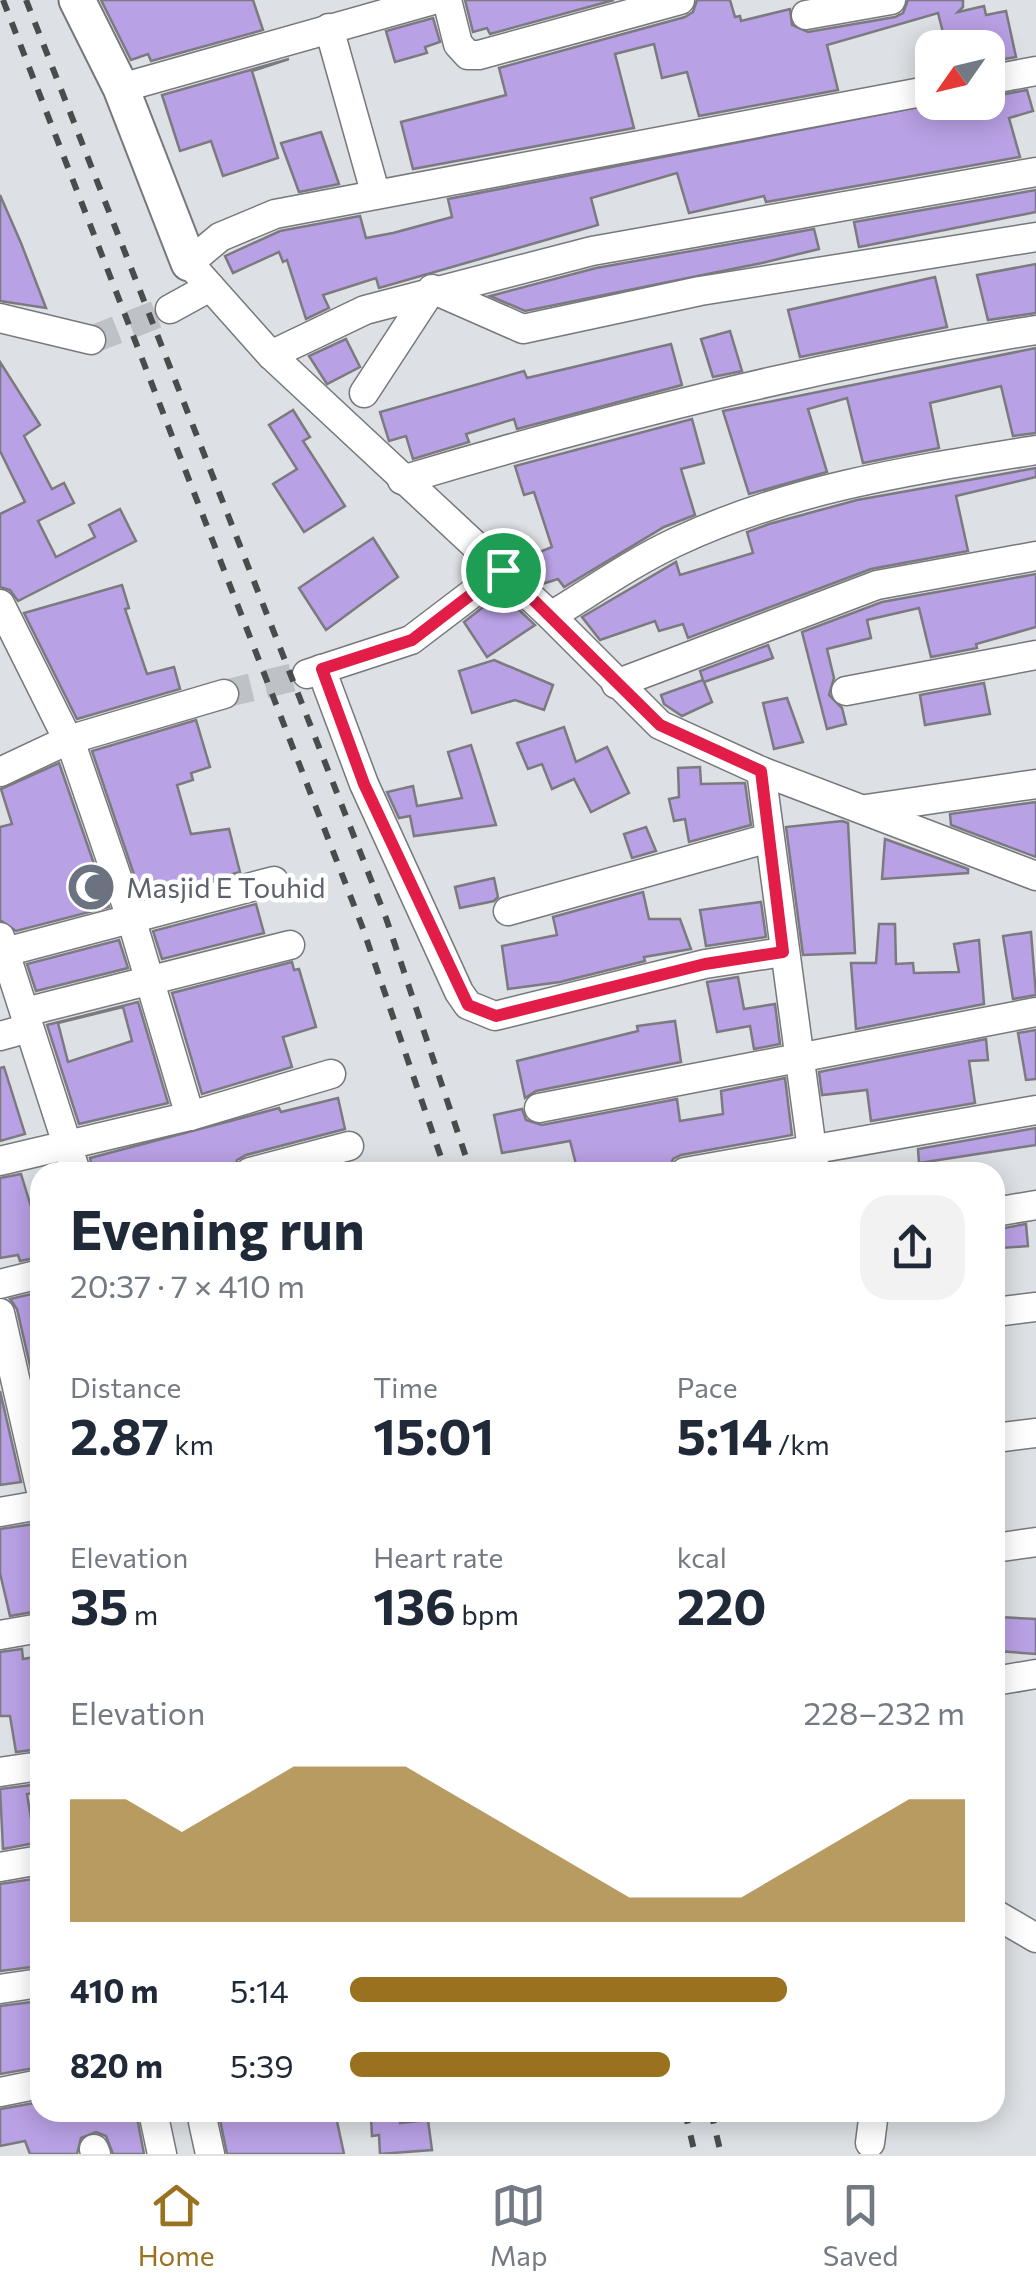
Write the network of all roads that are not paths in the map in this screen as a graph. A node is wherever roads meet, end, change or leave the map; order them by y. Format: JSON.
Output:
{"nodes":[{"id":1,"x":76,"y":0,"type":"edge"},
{"id":2,"x":433,"y":0,"type":"edge"},
{"id":3,"x":447,"y":0,"type":"edge"},
{"id":4,"x":680,"y":0,"type":"edge"},
{"id":5,"x":890,"y":0,"type":"edge"},
{"id":6,"x":806,"y":15,"type":"dead end"},
{"id":7,"x":330,"y":28,"type":"junction"},
{"id":8,"x":1036,"y":71,"type":"edge"},
{"id":9,"x":1005,"y":77,"type":"edge"},
{"id":10,"x":120,"y":88,"type":"junction"},
{"id":11,"x":915,"y":93,"type":"edge"},
{"id":12,"x":1036,"y":172,"type":"edge"},
{"id":13,"x":375,"y":192,"type":"junction"},
{"id":14,"x":1036,"y":237,"type":"edge"},
{"id":15,"x":200,"y":275,"type":"junction"},
{"id":16,"x":432,"y":289,"type":"junction"},
{"id":17,"x":170,"y":309,"type":"tunnel mouth"},
{"id":18,"x":0,"y":318,"type":"edge"},
{"id":19,"x":1036,"y":330,"type":"edge"},
{"id":20,"x":91,"y":340,"type":"tunnel mouth"},
{"id":21,"x":271,"y":355,"type":"junction"},
{"id":22,"x":364,"y":393,"type":"dead end"},
{"id":23,"x":1036,"y":450,"type":"edge"},
{"id":24,"x":402,"y":480,"type":"junction"},
{"id":25,"x":1036,"y":556,"type":"edge"},
{"id":26,"x":503,"y":570,"type":"junction"},
{"id":27,"x":0,"y":604,"type":"edge"},
{"id":28,"x":551,"y":616,"type":"junction"},
{"id":29,"x":1036,"y":656,"type":"edge"},
{"id":30,"x":616,"y":684,"type":"junction"},
{"id":31,"x":846,"y":691,"type":"dead end"},
{"id":32,"x":224,"y":694,"type":"tunnel mouth"},
{"id":33,"x":68,"y":740,"type":"junction"},
{"id":34,"x":761,"y":771,"type":"junction"},
{"id":35,"x":0,"y":772,"type":"edge"},
{"id":36,"x":1036,"y":784,"type":"edge"},
{"id":37,"x":864,"y":810,"type":"junction"},
{"id":38,"x":769,"y":838,"type":"junction"},
{"id":39,"x":1036,"y":876,"type":"edge"},
{"id":40,"x":274,"y":882,"type":"dead end"},
{"id":41,"x":508,"y":910,"type":"dead end"},
{"id":42,"x":131,"y":918,"type":"junction"},
{"id":43,"x":2,"y":944,"type":"edge"},
{"id":44,"x":290,"y":946,"type":"dead end"},
{"id":45,"x":783,"y":952,"type":"junction"},
{"id":46,"x":148,"y":984,"type":"junction"},
{"id":47,"x":1036,"y":1012,"type":"edge"},
{"id":48,"x":27,"y":1020,"type":"junction"},
{"id":49,"x":0,"y":1036,"type":"edge"},
{"id":50,"x":798,"y":1056,"type":"junction"},
{"id":51,"x":331,"y":1074,"type":"dead end"},
{"id":52,"x":539,"y":1108,"type":"dead end"},
{"id":53,"x":1036,"y":1110,"type":"edge"},
{"id":54,"x":190,"y":1116,"type":"junction"},
{"id":55,"x":349,"y":1146,"type":"dead end"},
{"id":56,"x":72,"y":1159,"type":"edge"},
{"id":57,"x":0,"y":1160,"type":"edge"},
{"id":58,"x":814,"y":1160,"type":"edge"},
{"id":59,"x":288,"y":1162,"type":"edge"},
{"id":60,"x":1036,"y":1205,"type":"edge"},
{"id":61,"x":1005,"y":1210,"type":"edge"},
{"id":62,"x":30,"y":1276,"type":"edge"},
{"id":63,"x":0,"y":1284,"type":"edge"},
{"id":64,"x":1036,"y":1306,"type":"edge"},
{"id":65,"x":1005,"y":1311,"type":"edge"},
{"id":66,"x":0,"y":1313,"type":"edge"},
{"id":67,"x":1036,"y":1433,"type":"edge"},
{"id":68,"x":1005,"y":1437,"type":"edge"},
{"id":69,"x":30,"y":1444,"type":"edge"},
{"id":70,"x":30,"y":1506,"type":"edge"},
{"id":71,"x":0,"y":1512,"type":"edge"},
{"id":72,"x":1036,"y":1542,"type":"edge"},
{"id":73,"x":1005,"y":1547,"type":"edge"},
{"id":74,"x":30,"y":1630,"type":"edge"},
{"id":75,"x":0,"y":1635,"type":"edge"},
{"id":76,"x":1036,"y":1674,"type":"edge"},
{"id":77,"x":1005,"y":1679,"type":"edge"},
{"id":78,"x":30,"y":1768,"type":"edge"},
{"id":79,"x":0,"y":1772,"type":"edge"},
{"id":80,"x":30,"y":1862,"type":"edge"},
{"id":81,"x":0,"y":1867,"type":"edge"},
{"id":82,"x":1005,"y":1920,"type":"edge"},
{"id":83,"x":1036,"y":1938,"type":"edge"},
{"id":84,"x":30,"y":1984,"type":"edge"},
{"id":85,"x":0,"y":1989,"type":"edge"},
{"id":86,"x":30,"y":2086,"type":"edge"},
{"id":87,"x":0,"y":2092,"type":"edge"},
{"id":88,"x":155,"y":2122,"type":"edge"},
{"id":89,"x":202,"y":2122,"type":"dead end"},
{"id":90,"x":873,"y":2122,"type":"edge"},
{"id":91,"x":870,"y":2143,"type":"dead end"},
{"id":92,"x":162,"y":2154,"type":"edge"},
{"id":93,"x":210,"y":2154,"type":"edge"}],
"edges":[{"from":1,"to":10,"type":"street"},
{"from":2,"to":7,"type":"street"},
{"from":3,"to":4,"type":"street"},
{"from":5,"to":6,"type":"street"},
{"from":7,"to":10,"type":"street"},
{"from":7,"to":13,"type":"street"},
{"from":8,"to":9,"type":"street"},
{"from":10,"to":15,"type":"street"},
{"from":11,"to":13,"type":"street"},
{"from":12,"to":16,"type":"street"},
{"from":13,"to":15,"type":"street"},
{"from":14,"to":16,"type":"street"},
{"from":15,"to":17,"type":"street"},
{"from":15,"to":21,"type":"street"},
{"from":16,"to":21,"type":"street"},
{"from":16,"to":22,"type":"street"},
{"from":18,"to":20,"type":"street"},
{"from":19,"to":24,"type":"street"},
{"from":21,"to":24,"type":"street"},
{"from":23,"to":28,"type":"street"},
{"from":24,"to":26,"type":"street"},
{"from":25,"to":30,"type":"street"},
{"from":26,"to":28,"type":"street"},
{"from":26,"to":45,"type":"street"},
{"from":27,"to":33,"type":"street"},
{"from":28,"to":30,"type":"street"},
{"from":29,"to":31,"type":"street"},
{"from":30,"to":34,"type":"street"},
{"from":32,"to":33,"type":"street"},
{"from":33,"to":35,"type":"street"},
{"from":33,"to":42,"type":"street"},
{"from":34,"to":37,"type":"street"},
{"from":34,"to":38,"type":"street"},
{"from":36,"to":37,"type":"street"},
{"from":37,"to":39,"type":"street"},
{"from":38,"to":41,"type":"street"},
{"from":38,"to":45,"type":"street"},
{"from":40,"to":42,"type":"street"},
{"from":42,"to":43,"type":"street"},
{"from":42,"to":46,"type":"street"},
{"from":43,"to":48,"type":"street"},
{"from":44,"to":46,"type":"street"},
{"from":45,"to":50,"type":"street"},
{"from":46,"to":48,"type":"street"},
{"from":46,"to":54,"type":"street"},
{"from":47,"to":50,"type":"street"},
{"from":48,"to":49,"type":"street"},
{"from":48,"to":56,"type":"street"},
{"from":50,"to":52,"type":"street"},
{"from":50,"to":58,"type":"street"},
{"from":51,"to":54,"type":"street"},
{"from":53,"to":58,"type":"street"},
{"from":54,"to":56,"type":"street"},
{"from":55,"to":59,"type":"street"},
{"from":56,"to":57,"type":"street"},
{"from":60,"to":61,"type":"street"},
{"from":62,"to":63,"type":"street"},
{"from":64,"to":65,"type":"street"},
{"from":66,"to":69,"type":"street"},
{"from":67,"to":68,"type":"street"},
{"from":70,"to":71,"type":"street"},
{"from":72,"to":73,"type":"street"},
{"from":74,"to":75,"type":"street"},
{"from":76,"to":77,"type":"street"},
{"from":78,"to":79,"type":"street"},
{"from":80,"to":81,"type":"street"},
{"from":82,"to":83,"type":"street"},
{"from":84,"to":85,"type":"street"},
{"from":86,"to":87,"type":"street"},
{"from":88,"to":92,"type":"street"},
{"from":89,"to":93,"type":"street"},
{"from":90,"to":91,"type":"street"}]}
